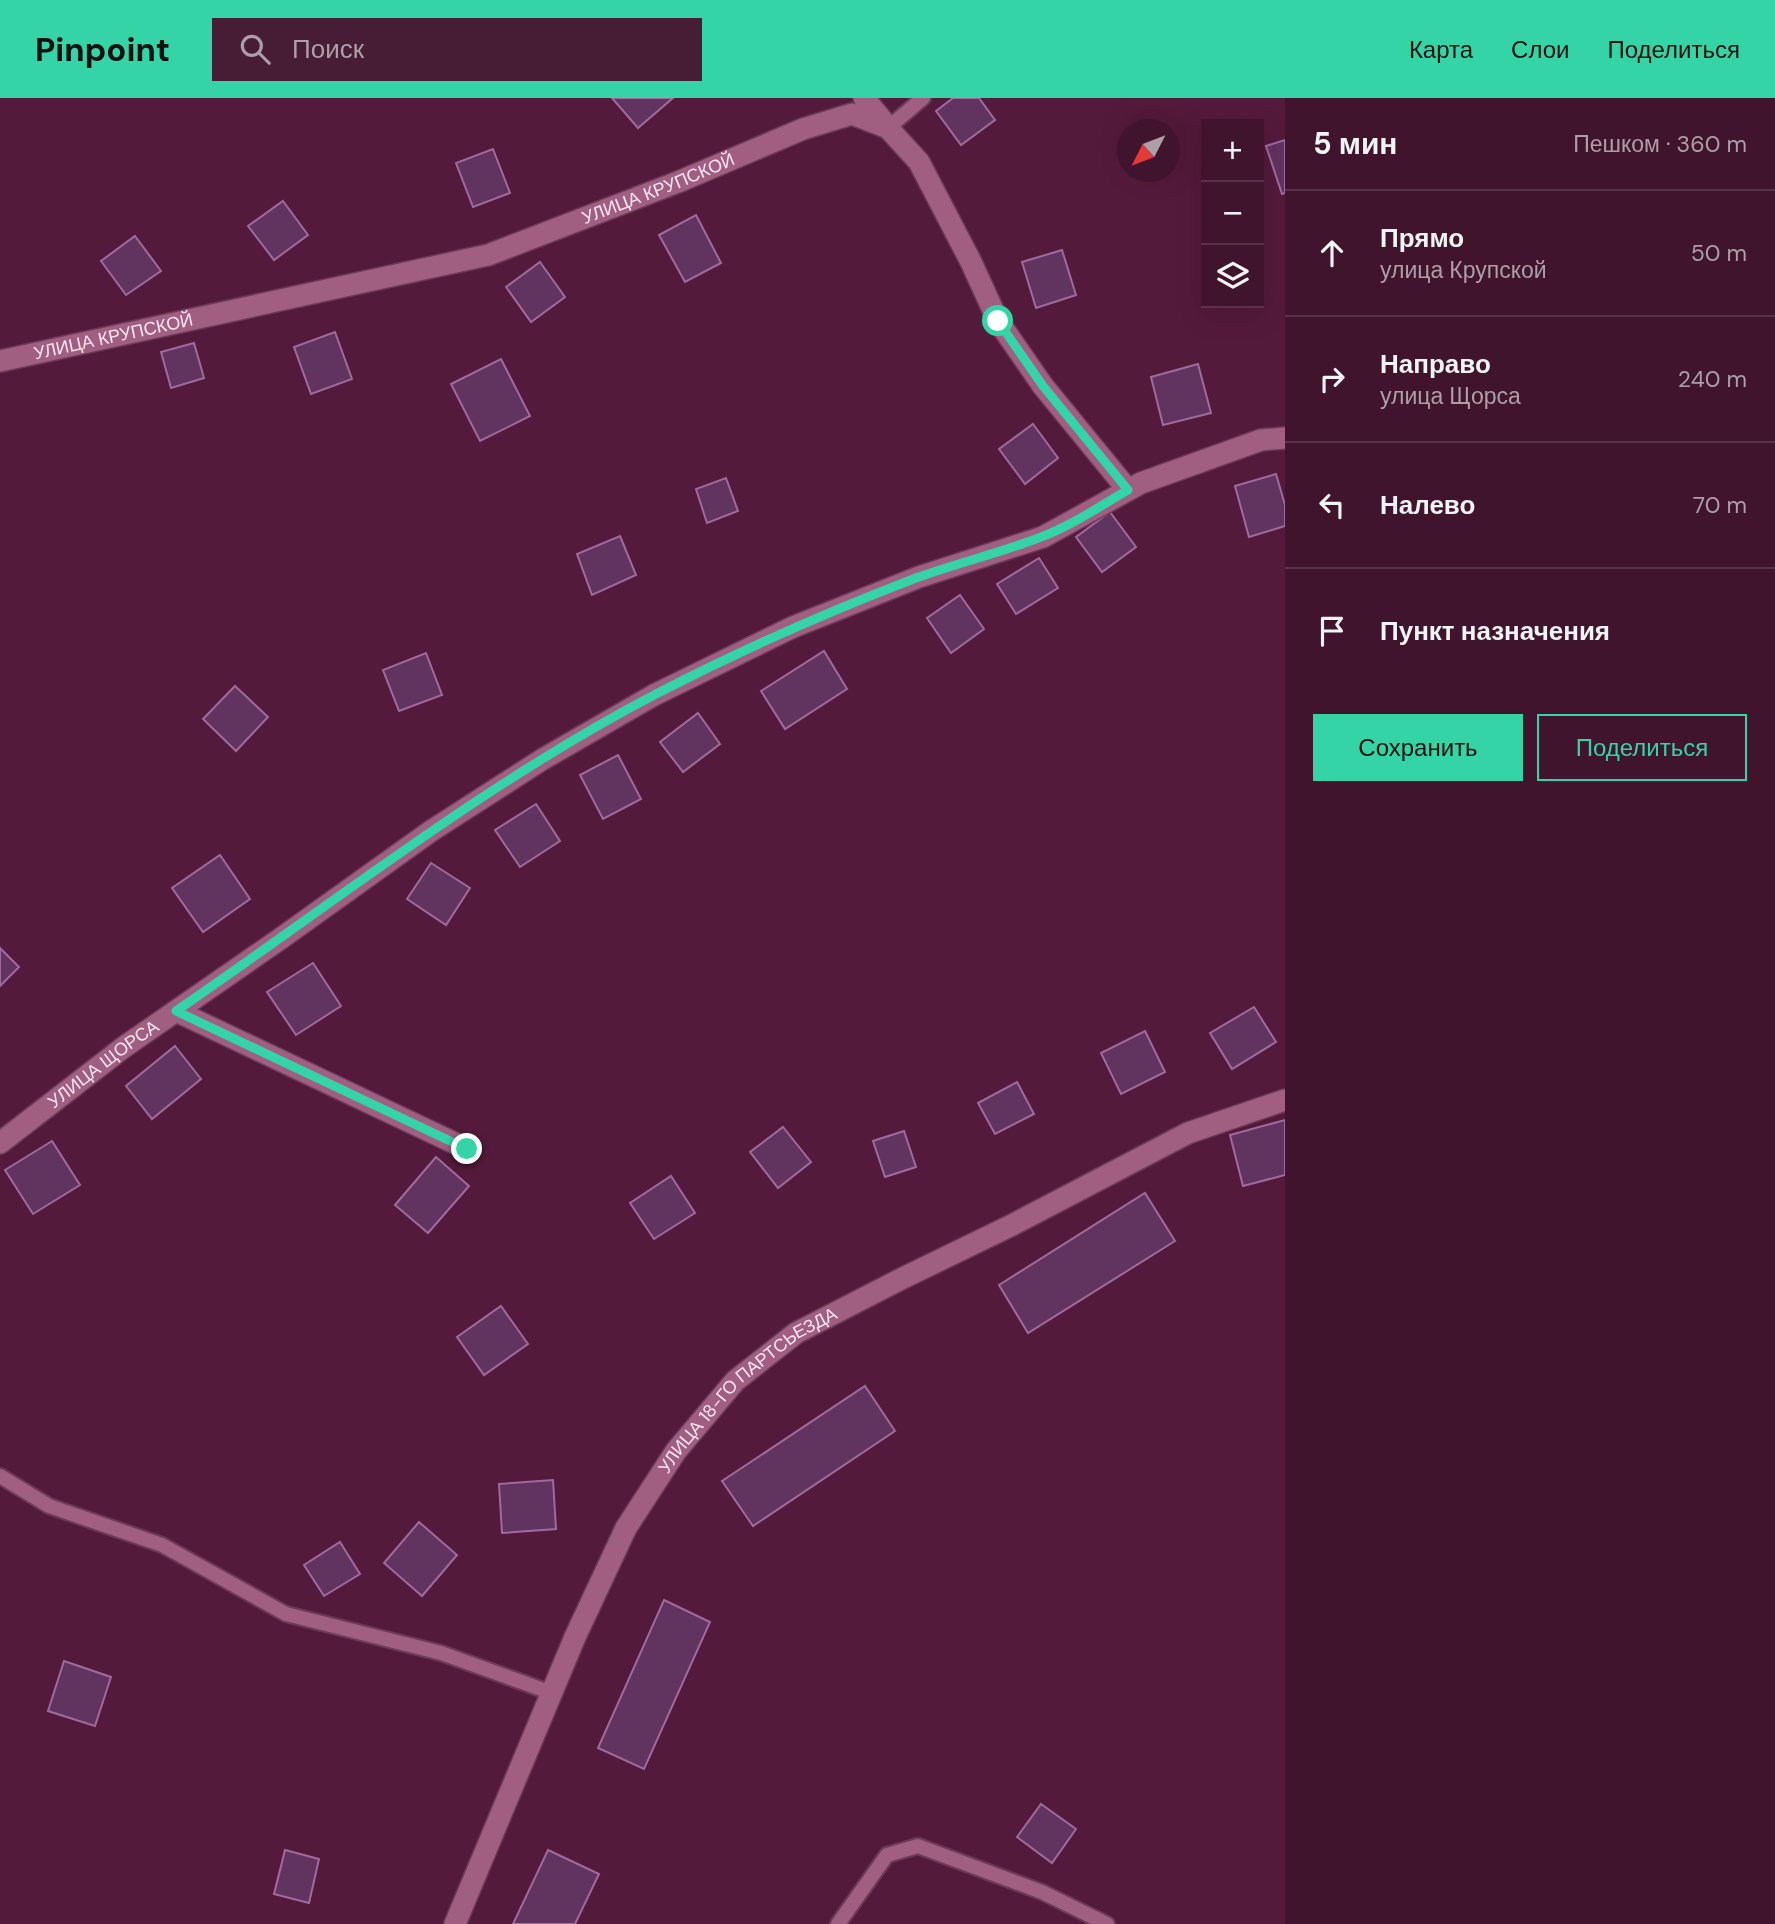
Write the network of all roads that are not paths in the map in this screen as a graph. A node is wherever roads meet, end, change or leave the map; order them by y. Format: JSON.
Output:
{"nodes":[{"id":1,"x":864,"y":98,"type":"edge"},
{"id":2,"x":923,"y":98,"type":"edge"},
{"id":3,"x":888,"y":128,"type":"junction"},
{"id":4,"x":0,"y":361,"type":"edge"},
{"id":5,"x":1285,"y":438,"type":"edge"},
{"id":6,"x":1128,"y":490,"type":"junction"},
{"id":7,"x":176,"y":1011,"type":"junction"},
{"id":8,"x":1285,"y":1100,"type":"edge"},
{"id":9,"x":0,"y":1143,"type":"edge"},
{"id":10,"x":467,"y":1149,"type":"dead end"},
{"id":11,"x":0,"y":1476,"type":"edge"},
{"id":12,"x":552,"y":1693,"type":"junction"},
{"id":13,"x":455,"y":1924,"type":"edge"},
{"id":14,"x":838,"y":1924,"type":"edge"},
{"id":15,"x":1107,"y":1924,"type":"edge"}],
"edges":[{"from":1,"to":3,"type":"street"},
{"from":2,"to":3,"type":"lane"},
{"from":3,"to":4,"type":"street","name":"УЛИЦА КРУПСКОЙ"},
{"from":3,"to":6,"type":"street","name":"УЛИЦА КРУПСКОЙ"},
{"from":5,"to":6,"type":"street","name":"УЛИЦА ЩОРСА"},
{"from":6,"to":7,"type":"street","name":"УЛИЦА ЩОРСА"},
{"from":7,"to":9,"type":"street","name":"УЛИЦА ЩОРСА"},
{"from":7,"to":10,"type":"street"},
{"from":8,"to":12,"type":"street","name":"УЛИЦА 18-ГО ПАРТСЬЕЗДА"},
{"from":11,"to":12,"type":"lane"},
{"from":12,"to":13,"type":"street","name":"УЛИЦА 18-ГО ПАРТСЬЕЗДА"},
{"from":14,"to":15,"type":"lane"}]}
